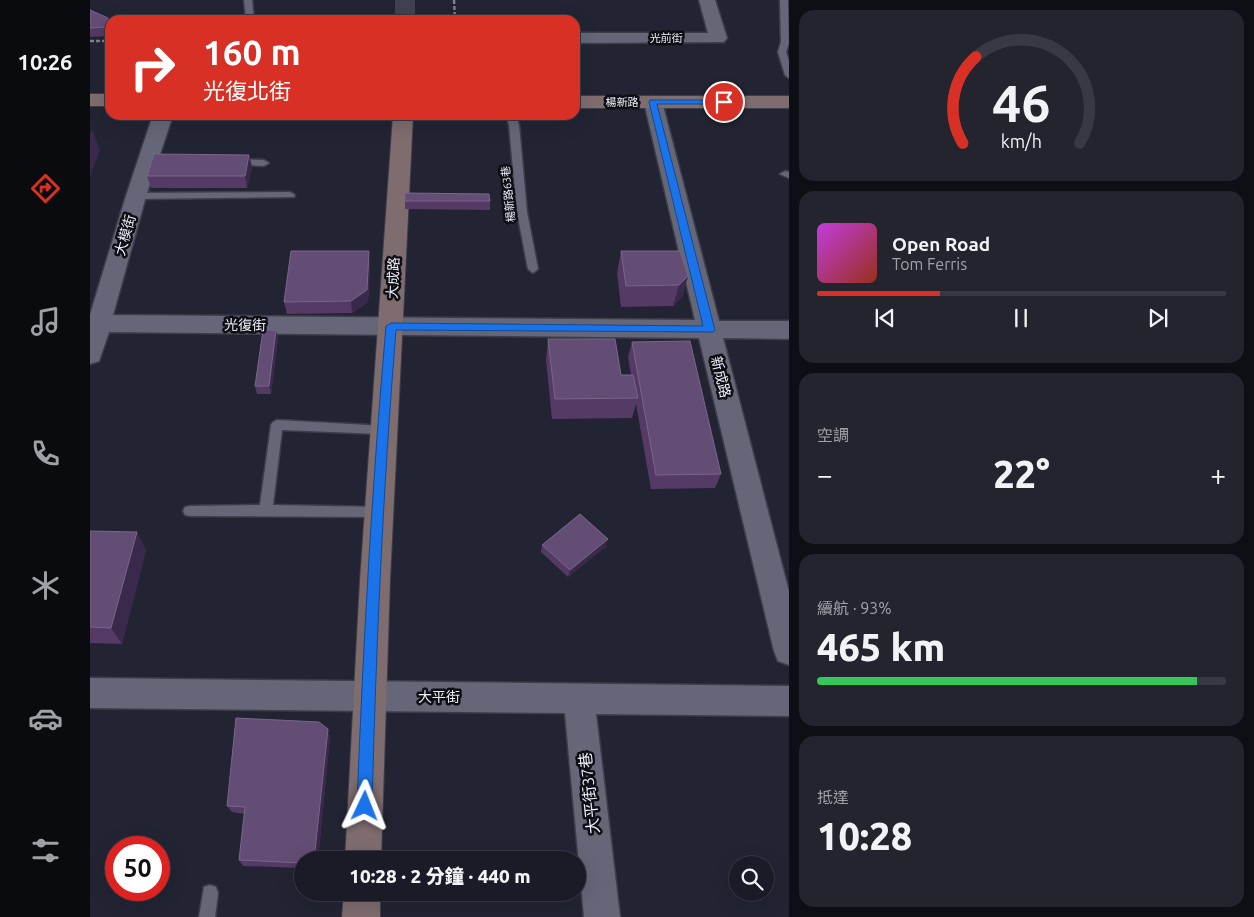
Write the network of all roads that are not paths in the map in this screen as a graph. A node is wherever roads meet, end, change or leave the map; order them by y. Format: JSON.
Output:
{"nodes":[{"id":1,"x":248,"y":0,"type":"edge"},
{"id":2,"x":707,"y":0,"type":"edge"},
{"id":3,"x":784,"y":0,"type":"edge"},
{"id":4,"x":250,"y":15,"type":"edge"},
{"id":5,"x":580,"y":38,"type":"edge"},
{"id":6,"x":789,"y":75,"type":"edge"},
{"id":7,"x":90,"y":100,"type":"edge"},
{"id":8,"x":105,"y":100,"type":"edge"},
{"id":9,"x":580,"y":102,"type":"edge"},
{"id":10,"x":653,"y":102,"type":"junction"},
{"id":11,"x":789,"y":102,"type":"edge"},
{"id":12,"x":162,"y":120,"type":"edge"},
{"id":13,"x":403,"y":120,"type":"edge"},
{"id":14,"x":512,"y":120,"type":"edge"},
{"id":15,"x":226,"y":162,"type":"edge"},
{"id":16,"x":264,"y":163,"type":"dead end"},
{"id":17,"x":290,"y":195,"type":"dead end"},
{"id":18,"x":136,"y":196,"type":"junction"},
{"id":19,"x":533,"y":269,"type":"dead end"},
{"id":20,"x":100,"y":323,"type":"junction"},
{"id":21,"x":391,"y":326,"type":"junction"},
{"id":22,"x":710,"y":330,"type":"junction"},
{"id":23,"x":789,"y":330,"type":"edge"},
{"id":24,"x":90,"y":355,"type":"edge"},
{"id":25,"x":382,"y":429,"type":"junction"},
{"id":26,"x":266,"y":510,"type":"junction"},
{"id":27,"x":190,"y":512,"type":"dead end"},
{"id":28,"x":378,"y":512,"type":"junction"},
{"id":29,"x":789,"y":651,"type":"edge"},
{"id":30,"x":90,"y":693,"type":"edge"},
{"id":31,"x":368,"y":697,"type":"junction"},
{"id":32,"x":579,"y":698,"type":"junction"},
{"id":33,"x":789,"y":701,"type":"edge"},
{"id":34,"x":363,"y":851,"type":"edge"},
{"id":35,"x":210,"y":893,"type":"dead end"},
{"id":36,"x":362,"y":901,"type":"edge"},
{"id":37,"x":207,"y":917,"type":"edge"},
{"id":38,"x":361,"y":917,"type":"edge"},
{"id":39,"x":602,"y":917,"type":"edge"}],
"edges":[{"from":1,"to":4,"type":"lane"},
{"from":2,"to":5,"type":"street","name":"光前街"},
{"from":3,"to":6,"type":"lane"},
{"from":7,"to":8,"type":"main road"},
{"from":9,"to":10,"type":"main road","name":"楊新路"},
{"from":10,"to":11,"type":"main road","name":"楊新路"},
{"from":10,"to":22,"type":"street","name":"新成路"},
{"from":12,"to":18,"type":"street","name":"大模街"},
{"from":13,"to":21,"type":"main road","name":"大成路"},
{"from":14,"to":19,"type":"lane","name":"楊新路63巷"},
{"from":15,"to":16,"type":"lane"},
{"from":17,"to":18,"type":"lane"},
{"from":18,"to":20,"type":"street","name":"大模街"},
{"from":20,"to":21,"type":"street","name":"光復街"},
{"from":20,"to":24,"type":"street","name":"大模街"},
{"from":21,"to":22,"type":"street","name":"光復街"},
{"from":21,"to":25,"type":"main road","name":"大成路"},
{"from":22,"to":23,"type":"street","name":"光復街"},
{"from":22,"to":29,"type":"street","name":"新成路"},
{"from":25,"to":26,"type":"lane"},
{"from":25,"to":28,"type":"main road","name":"大成路"},
{"from":26,"to":27,"type":"lane"},
{"from":26,"to":28,"type":"lane"},
{"from":28,"to":31,"type":"main road","name":"大成路"},
{"from":30,"to":31,"type":"street","name":"大平街"},
{"from":31,"to":32,"type":"street","name":"大平街"},
{"from":31,"to":34,"type":"main road","name":"大成路"},
{"from":32,"to":33,"type":"street","name":"大平街"},
{"from":32,"to":39,"type":"street","name":"大平街37巷"},
{"from":35,"to":37,"type":"lane"},
{"from":36,"to":38,"type":"main road"}]}
